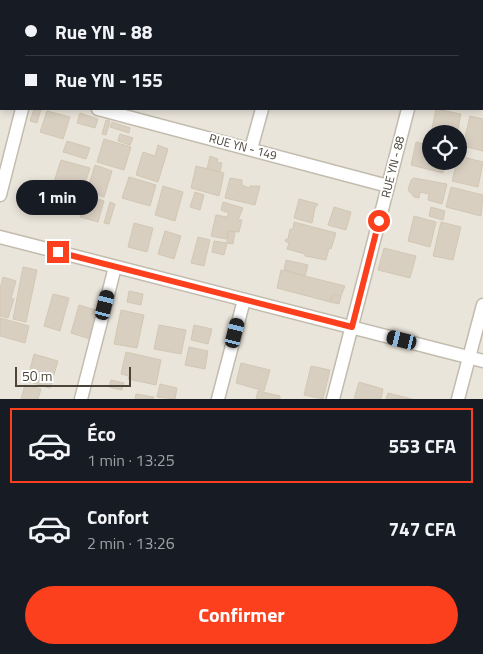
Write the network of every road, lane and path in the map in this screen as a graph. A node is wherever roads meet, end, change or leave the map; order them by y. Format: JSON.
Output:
{"nodes":[{"id":1,"x":22,"y":110,"type":"edge"},
{"id":2,"x":102,"y":110,"type":"edge"},
{"id":3,"x":262,"y":110,"type":"edge"},
{"id":4,"x":408,"y":110,"type":"edge"},
{"id":5,"x":251,"y":149,"type":"junction"},
{"id":6,"x":388,"y":186,"type":"junction"},
{"id":7,"x":0,"y":195,"type":"edge"},
{"id":8,"x":0,"y":238,"type":"edge"},
{"id":9,"x":115,"y":267,"type":"junction"},
{"id":10,"x":244,"y":300,"type":"junction"},
{"id":11,"x":483,"y":304,"type":"edge"},
{"id":12,"x":352,"y":327,"type":"junction"},
{"id":13,"x":469,"y":357,"type":"junction"},
{"id":14,"x":483,"y":361,"type":"edge"},
{"id":15,"x":81,"y":399,"type":"edge"},
{"id":16,"x":218,"y":399,"type":"edge"},
{"id":17,"x":333,"y":399,"type":"edge"},
{"id":18,"x":458,"y":399,"type":"edge"}],
"edges":[{"from":1,"to":7,"type":"street"},
{"from":2,"to":5,"type":"street","name":"RUE YN - 149"},
{"from":3,"to":5,"type":"street"},
{"from":4,"to":6,"type":"street","name":"RUE YN - 88"},
{"from":5,"to":6,"type":"street","name":"RUE YN - 149"},
{"from":6,"to":12,"type":"street","name":"RUE YN - 88"},
{"from":8,"to":9,"type":"street"},
{"from":9,"to":10,"type":"street"},
{"from":9,"to":15,"type":"street"},
{"from":10,"to":12,"type":"street"},
{"from":10,"to":16,"type":"street"},
{"from":11,"to":13,"type":"street"},
{"from":12,"to":13,"type":"street"},
{"from":12,"to":17,"type":"street","name":"RUE YN - 88"},
{"from":13,"to":14,"type":"street"},
{"from":13,"to":18,"type":"street"}]}
